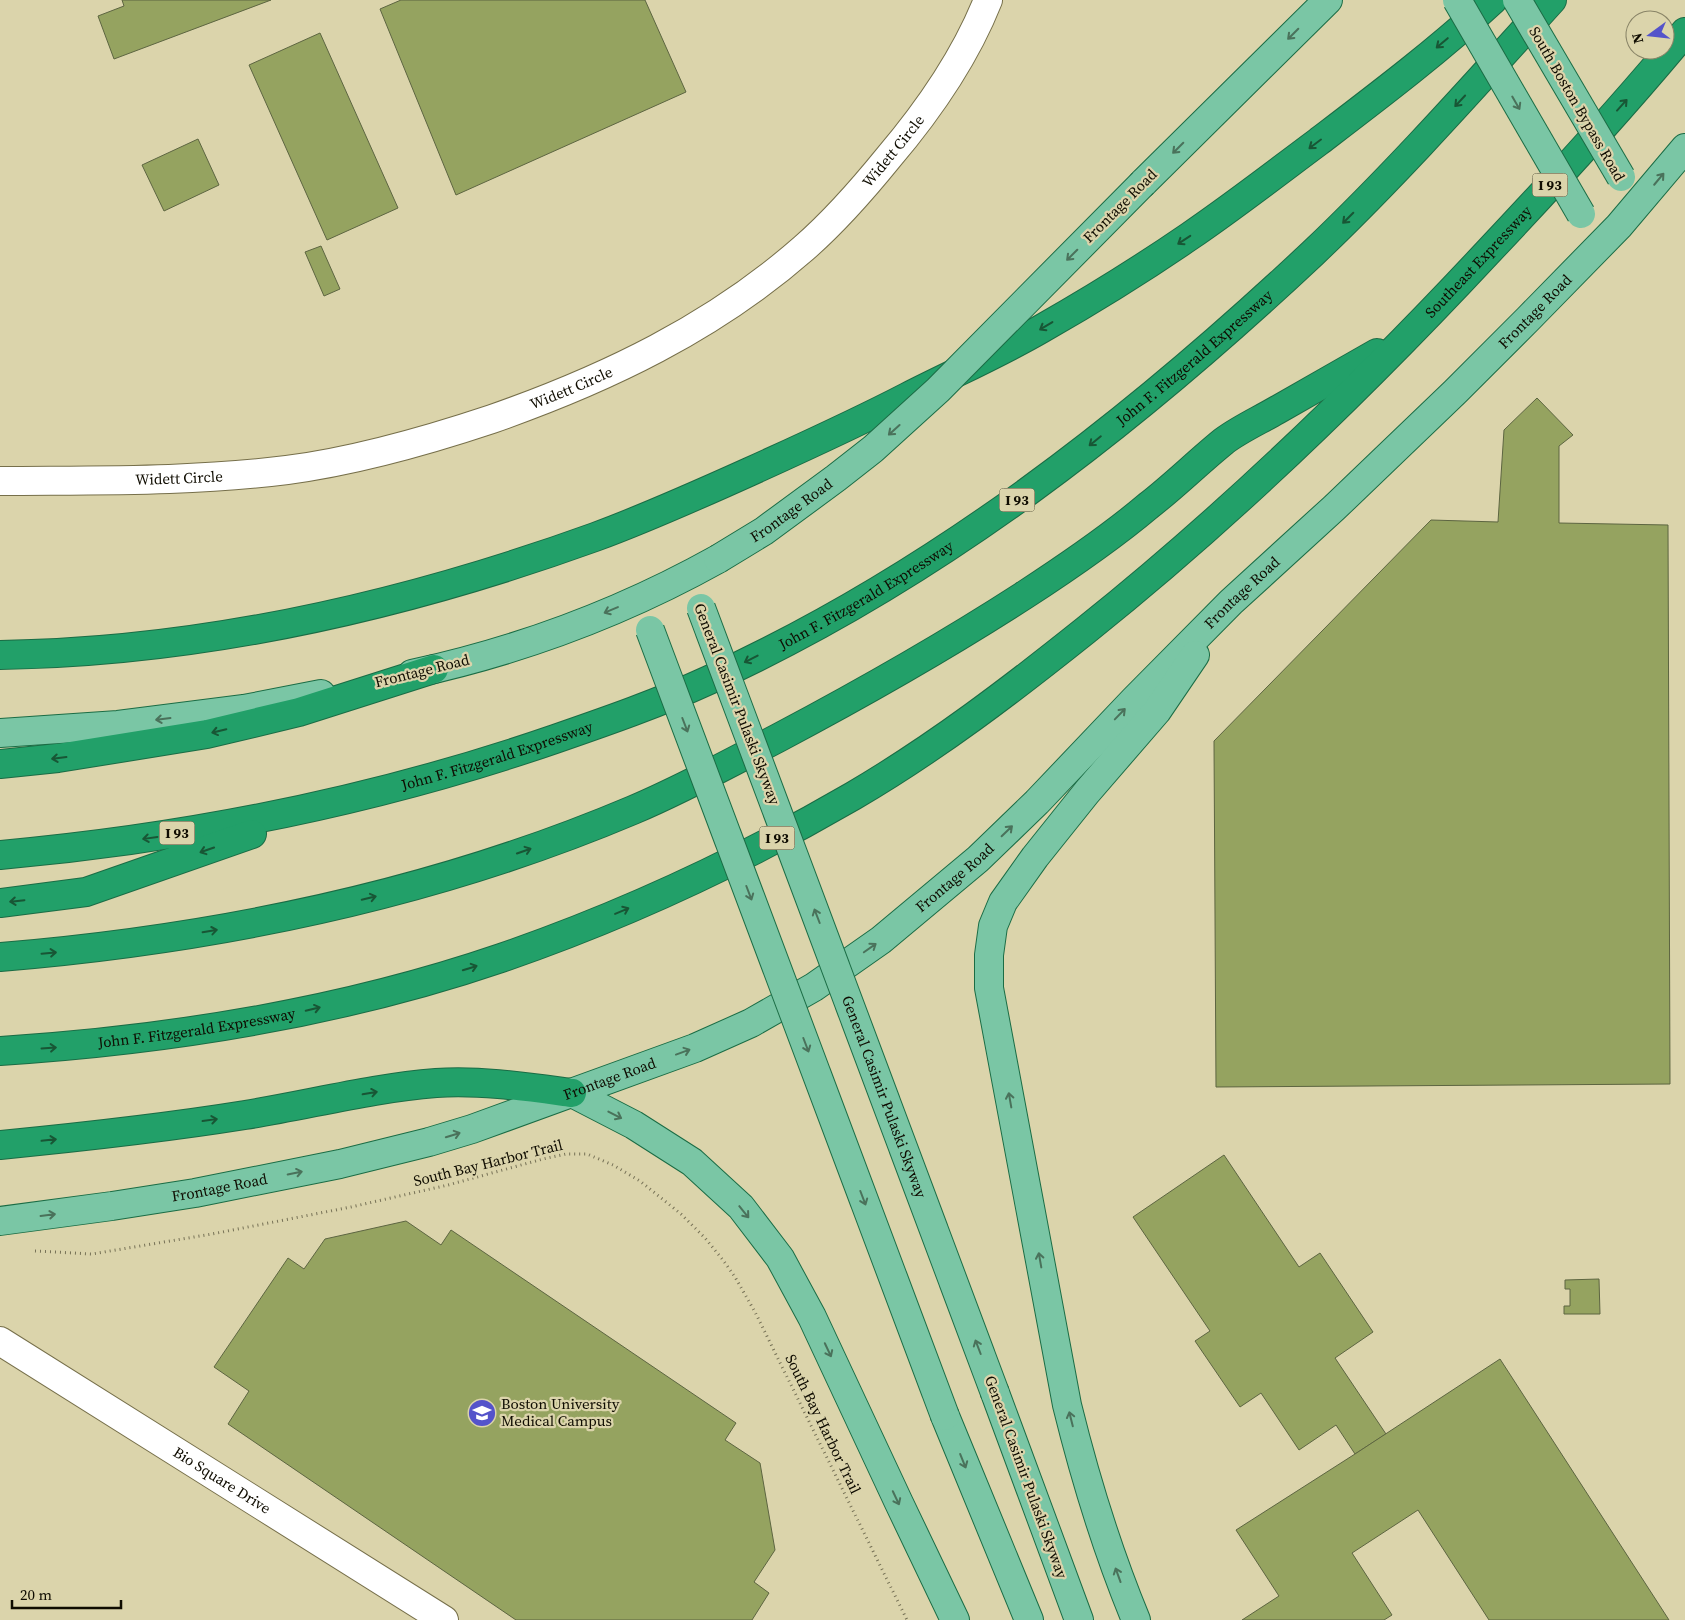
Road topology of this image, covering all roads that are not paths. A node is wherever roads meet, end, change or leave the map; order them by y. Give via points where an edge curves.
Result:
1 (988, 0) edge
2 (1328, 0) edge
3 (1457, 0) edge
4 (1493, 0) edge
5 (1516, 0) edge
6 (1552, 0) edge
7 (1685, 32) edge
8 (1685, 148) edge
9 (1633, 210) junction
10 (1606, 238) junction
11 (1410, 334) junction
12 (0, 481) edge
13 (684, 578) junction
14 (641, 597) junction
15 (1231, 602) junction
16 (0, 655) edge
17 (434, 669) junction
18 (0, 733) edge
19 (0, 764) edge
20 (352, 799) junction
21 (0, 855) edge
22 (0, 903) edge
23 (0, 957) edge
24 (0, 1051) edge
25 (572, 1093) junction
26 (0, 1144) edge
27 (0, 1221) edge
28 (0, 1341) edge
29 (444, 1620) edge
30 (955, 1620) edge
31 (1029, 1620) edge
32 (1079, 1620) edge
33 (1136, 1620) edge

1 - 12 street, Widett Circle via 966,47 923,116 835,218 798,253 736,302 623,367 574,389 476,424 375,453 289,470 196,478
2 -> 13 main road, Frontage Road, bridge via 938,390 879,443 764,531
3 -> 10 main road, bridge via 1581,214 1596,232
4 -> 16 highway via 1421,61 1280,170 1190,237 1126,278 1038,331 851,426 688,500 599,536 499,570 343,612 149,645
5 - 9 main road, South Boston Bypass Road, bridge via 1621,177
6 -> 20 highway, John F. Fitzgerald Expressway / I 93 via 1364,202 1268,294 1167,383 1072,459 956,541 844,610 702,683 540,745
11 -> 7 highway, Southeast Expressway / I 93 via 1543,193
9 -> 8 main road, Frontage Road
9 - 10 main road, Frontage Road
10 - 15 main road, Frontage Road via 1455,392
23 -> 11 highway via 172,937 358,901 507,857 592,827 677,790 817,718 962,634 1083,556 1147,508 1227,439
24 -> 11 highway, John F. Fitzgerald Expressway / I 93 via 181,1033 256,1021 373,995 558,938 762,846 911,759 1067,645 1220,516
13 - 14 main road, Frontage Road
32 -> 13 main road, General Casimir Pulaski Skyway, bridge via 701,608
14 -> 17 main road, Frontage Road via 557,632
14 -> 31 main road, bridge via 650,630 945,1416
25 -> 15 main road, Frontage Road via 695,1048 751,1023 814,987 881,940 978,859
33 -> 15 main road via 1107,1544 1067,1404 989,988 989,955 993,926 1003,902 1035,857 1157,711
17 -> 18 main road, Frontage Road via 244,709 118,725
17 -> 19 highway via 299,712 207,734
20 -> 21 highway, John F. Fitzgerald Expressway / I 93 via 158,837
20 -> 22 highway via 86,892
26 -> 25 highway via 179,1125 436,1083 482,1083
27 -> 25 main road, Frontage Road via 195,1193 340,1164 472,1129
25 -> 30 main road via 634,1125 692,1162 741,1207 780,1258 812,1317
28 - 29 street, Bio Square Drive

